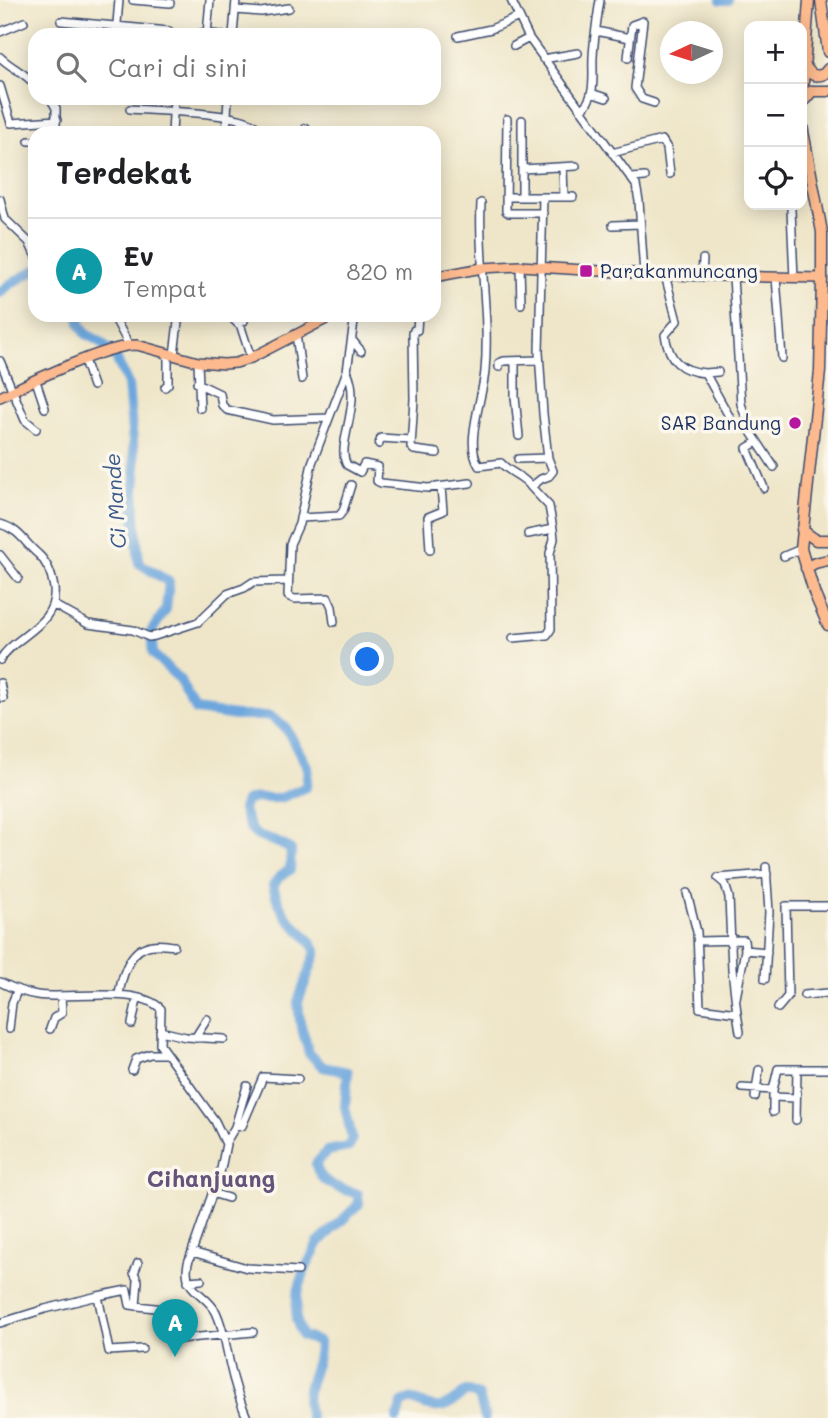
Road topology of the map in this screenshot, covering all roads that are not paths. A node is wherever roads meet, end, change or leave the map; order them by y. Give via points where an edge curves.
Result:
1 (119, 0) edge
2 (133, 0) edge
3 (210, 0) edge
4 (236, 0) edge
5 (511, 0) edge
6 (600, 0) edge
7 (809, 0) edge
8 (821, 0) edge
9 (170, 3) dead end
10 (289, 8) dead end
11 (236, 10) junction
12 (519, 17) junction
13 (61, 21) dead end
14 (24, 22) dead end
15 (117, 26) junction
16 (138, 28) edge
17 (205, 28) edge
18 (234, 28) edge
19 (596, 31) junction
20 (0, 32) edge
21 (807, 32) edge
22 (458, 36) dead end
23 (529, 38) junction
24 (630, 38) junction
25 (514, 46) dead end
26 (828, 52) edge
27 (578, 53) dead end
28 (543, 58) junction
29 (628, 58) dead end
30 (0, 59) edge
31 (807, 68) edge
32 (828, 69) edge
33 (28, 76) edge
34 (0, 86) edge
35 (828, 91) edge
36 (591, 93) junction
37 (807, 97) edge
38 (606, 98) dead end
39 (654, 103) dead end
40 (55, 105) edge
41 (174, 105) edge
42 (228, 105) edge
43 (130, 109) dead end
44 (580, 110) junction
45 (173, 112) junction
46 (227, 117) junction
47 (507, 119) dead end
48 (57, 120) junction
49 (522, 120) dead end
50 (254, 125) dead end
51 (57, 126) edge
52 (172, 126) edge
53 (226, 126) edge
54 (806, 147) edge
55 (612, 153) junction
56 (576, 166) dead end
57 (563, 167) junction
58 (522, 169) junction
59 (670, 174) dead end
60 (645, 177) dead end
61 (632, 178) junction
62 (506, 197) junction
63 (522, 197) junction
64 (543, 197) junction
65 (564, 197) junction
66 (573, 197) dead end
67 (0, 199) edge
68 (481, 203) dead end
69 (791, 210) dead end
70 (543, 213) junction
71 (640, 224) junction
72 (613, 225) dead end
73 (28, 239) edge
74 (703, 258) dead end
75 (520, 266) junction
76 (539, 267) junction
77 (482, 268) junction
78 (644, 274) junction
79 (665, 275) junction
80 (441, 276) edge
81 (702, 276) junction
82 (733, 276) junction
83 (776, 277) junction
84 (794, 278) junction
85 (822, 278) junction
86 (520, 304) dead end
87 (117, 322) edge
88 (239, 322) edge
89 (313, 322) edge
90 (354, 322) edge
91 (418, 322) edge
92 (178, 323) dead end
93 (296, 334) junction
94 (352, 340) junction
95 (129, 345) junction
96 (361, 351) dead end
97 (171, 354) junction
98 (251, 358) junction
99 (782, 358) dead end
100 (0, 360) edge
101 (84, 360) junction
102 (539, 360) junction
103 (515, 361) junction
104 (198, 362) junction
105 (499, 367) dead end
106 (347, 371) junction
107 (718, 372) dead end
108 (705, 373) junction
109 (302, 379) dead end
110 (36, 381) junction
111 (197, 383) junction
112 (93, 386) dead end
113 (164, 387) dead end
114 (13, 391) junction
115 (0, 397) edge
116 (46, 408) dead end
117 (200, 408) dead end
118 (329, 418) junction
119 (734, 425) dead end
120 (36, 429) dead end
121 (519, 436) dead end
122 (411, 439) junction
123 (757, 442) junction
124 (379, 444) dead end
125 (437, 453) dead end
126 (518, 458) dead end
127 (548, 458) junction
128 (774, 467) dead end
129 (470, 483) dead end
130 (351, 485) dead end
131 (441, 487) junction
132 (531, 487) junction
133 (764, 488) dead end
134 (300, 518) junction
135 (0, 524) edge
136 (553, 529) junction
137 (802, 530) junction
138 (528, 534) dead end
139 (828, 540) edge
140 (801, 549) junction
141 (430, 550) dead end
142 (0, 555) edge
143 (784, 556) dead end
144 (56, 560) dead end
145 (828, 560) edge
146 (46, 563) junction
147 (806, 568) junction
148 (18, 578) dead end
149 (287, 581) junction
150 (54, 604) junction
151 (334, 622) dead end
152 (828, 625) edge
153 (513, 638) dead end
154 (0, 660) edge
155 (0, 677) edge
156 (0, 683) edge
157 (3, 698) dead end
158 (687, 893) dead end
159 (828, 906) edge
160 (731, 940) junction
161 (698, 941) junction
162 (174, 946) dead end
163 (744, 950) junction
164 (767, 952) junction
165 (765, 979) dead end
166 (0, 982) edge
167 (17, 991) junction
168 (828, 993) edge
169 (119, 995) junction
170 (804, 995) dead end
171 (61, 996) junction
172 (137, 999) junction
173 (735, 1002) junction
174 (778, 1008) dead end
175 (737, 1013) junction
176 (207, 1019) dead end
177 (132, 1024) dead end
178 (9, 1029) dead end
179 (50, 1029) dead end
180 (160, 1031) junction
181 (740, 1032) dead end
182 (195, 1038) junction
183 (224, 1039) dead end
184 (166, 1054) junction
185 (797, 1069) junction
186 (828, 1069) edge
187 (132, 1070) dead end
188 (759, 1070) dead end
189 (298, 1079) dead end
190 (247, 1086) dead end
191 (742, 1088) dead end
192 (756, 1093) junction
193 (773, 1093) junction
194 (796, 1098) junction
195 (773, 1112) dead end
196 (796, 1120) dead end
197 (235, 1127) junction
198 (226, 1142) junction
199 (212, 1193) junction
200 (228, 1198) dead end
201 (192, 1252) junction
202 (138, 1263) dead end
203 (298, 1271) dead end
204 (201, 1280) dead end
205 (188, 1281) junction
206 (98, 1296) junction
207 (136, 1306) junction
208 (172, 1310) dead end
209 (0, 1323) edge
210 (253, 1332) dead end
211 (225, 1336) junction
212 (178, 1339) dead end
213 (142, 1349) dead end
214 (247, 1418) edge

1 - 15 street
2 - 9 street
3 - 17 street
4 - 11 street
5 - 12 street
6 - 19 street
7 - 21 highway
8 - 26 highway
10 - 11 street
11 - 18 street
12 - 22 street
12 - 23 street
13 - 15 street
14 - 20 street
15 - 16 street
19 - 24 street
19 - 36 street
23 - 25 street
23 - 28 street
24 - 29 street
24 - 39 street via 633,23 643,21 636,91
27 - 28 street
28 - 44 street
30 - 33 street
31 - 32 highway via 816,76
34 - 48 street via 11,123
35 - 37 highway via 812,91
36 - 38 street
36 - 44 street
40 - 48 street
41 - 45 street
42 - 46 street
43 - 45 street
44 - 55 street
45 - 46 street
45 - 52 street
46 - 50 street
46 - 53 street
47 - 62 street
48 - 51 street
49 - 58 street
54 - 85 highway via 822,232
55 - 59 street via 662,140
55 - 61 street
56 - 57 street
57 - 58 street
57 - 65 street
58 - 63 street
60 - 61 street
61 - 71 street via 638,191
62 - 63 street
62 - 70 street via 507,212
63 - 64 street
64 - 65 street
64 - 70 street
65 - 66 street
67 - 73 street via 5,219
68 - 77 street
69 - 84 street
70 - 76 street
71 - 72 street
71 - 78 street
74 - 81 street
75 - 76 main road
75 - 77 main road
75 - 86 street
76 - 78 main road
76 - 102 street
77 - 80 main road
77 - 132 street via 487,319 485,371 473,455 479,466 500,463
78 - 79 main road
79 - 81 main road
79 - 108 street via 677,316 665,335 671,356 687,370
81 - 82 main road
82 - 83 main road
82 - 123 street via 741,404
83 - 84 main road
83 - 99 street
84 - 85 main road
85 - 137 highway via 816,419
87 - 95 street
88 - 98 street
89 - 93 main road
90 - 94 street
91 - 122 street via 413,333
92 - 97 street
93 - 98 main road
93 - 109 street
94 - 96 street
94 - 106 street
95 - 97 main road
95 - 101 main road
97 - 104 main road
97 - 113 street
98 - 104 main road via 224,365
100 - 114 street
101 - 110 main road
101 - 112 street
102 - 103 street
102 - 127 street
103 - 105 street via 501,362
103 - 121 street
104 - 111 street
106 - 118 street
106 - 131 street via 352,391 342,449 346,466 359,472 364,464 378,467 379,483
107 - 108 street
108 - 119 street
110 - 114 main road
110 - 116 street
111 - 117 street
111 - 118 street via 217,392 227,410 273,420
114 - 115 main road
114 - 120 street via 25,420
118 - 134 street via 312,463
122 - 124 street via 382,438
122 - 125 street via 414,450
123 - 128 street
123 - 133 street via 747,448
126 - 127 street
127 - 132 street via 552,474
129 - 131 street
130 - 134 street via 339,516
131 - 141 street via 443,511 428,517
132 - 136 street via 549,506
134 - 149 street via 290,544
135 - 146 street via 17,531
136 - 138 street
136 - 153 street via 550,633
137 - 139 highway via 816,540
137 - 140 highway
140 - 143 street
140 - 147 highway
142 - 148 street
144 - 146 street
145 - 147 highway
146 - 150 street
147 - 152 highway
149 - 150 street via 253,582 227,594 198,621 152,636 88,624
149 - 151 street via 289,599 328,598
150 - 154 street
155 - 156 street
156 - 157 street
158 - 161 street
159 - 174 street via 786,906 788,996
160 - 161 street
160 - 163 street via 744,940
160 - 164 street via 728,892 718,878 766,870
160 - 173 street
161 - 175 street via 700,1008
162 - 169 street via 140,950 124,972
163 - 164 street
163 - 173 street
164 - 165 street
166 - 167 street
167 - 171 street
167 - 178 street
168 - 170 street
169 - 171 street
169 - 172 street
171 - 179 street via 62,1013
172 - 177 street
172 - 180 street via 160,1007
173 - 175 street
175 - 181 street
176 - 182 street
180 - 182 street
180 - 184 street via 160,1045
182 - 183 street
184 - 187 street via 136,1059
184 - 198 street
185 - 186 street
185 - 193 street via 778,1069
185 - 194 street
188 - 192 street
189 - 197 street via 263,1077 242,1126
190 - 197 street
191 - 192 street
192 - 193 street
193 - 194 street
193 - 195 street
194 - 196 street
197 - 198 street
198 - 199 street
199 - 200 street
199 - 201 street
201 - 203 street via 247,1268
201 - 205 street
202 - 207 street via 134,1273 138,1281
204 - 205 street
205 - 211 street via 215,1311
206 - 207 street via 127,1290 129,1304
206 - 209 street
206 - 213 street via 109,1351
207 - 208 street
210 - 211 street
211 - 212 street
211 - 214 street

